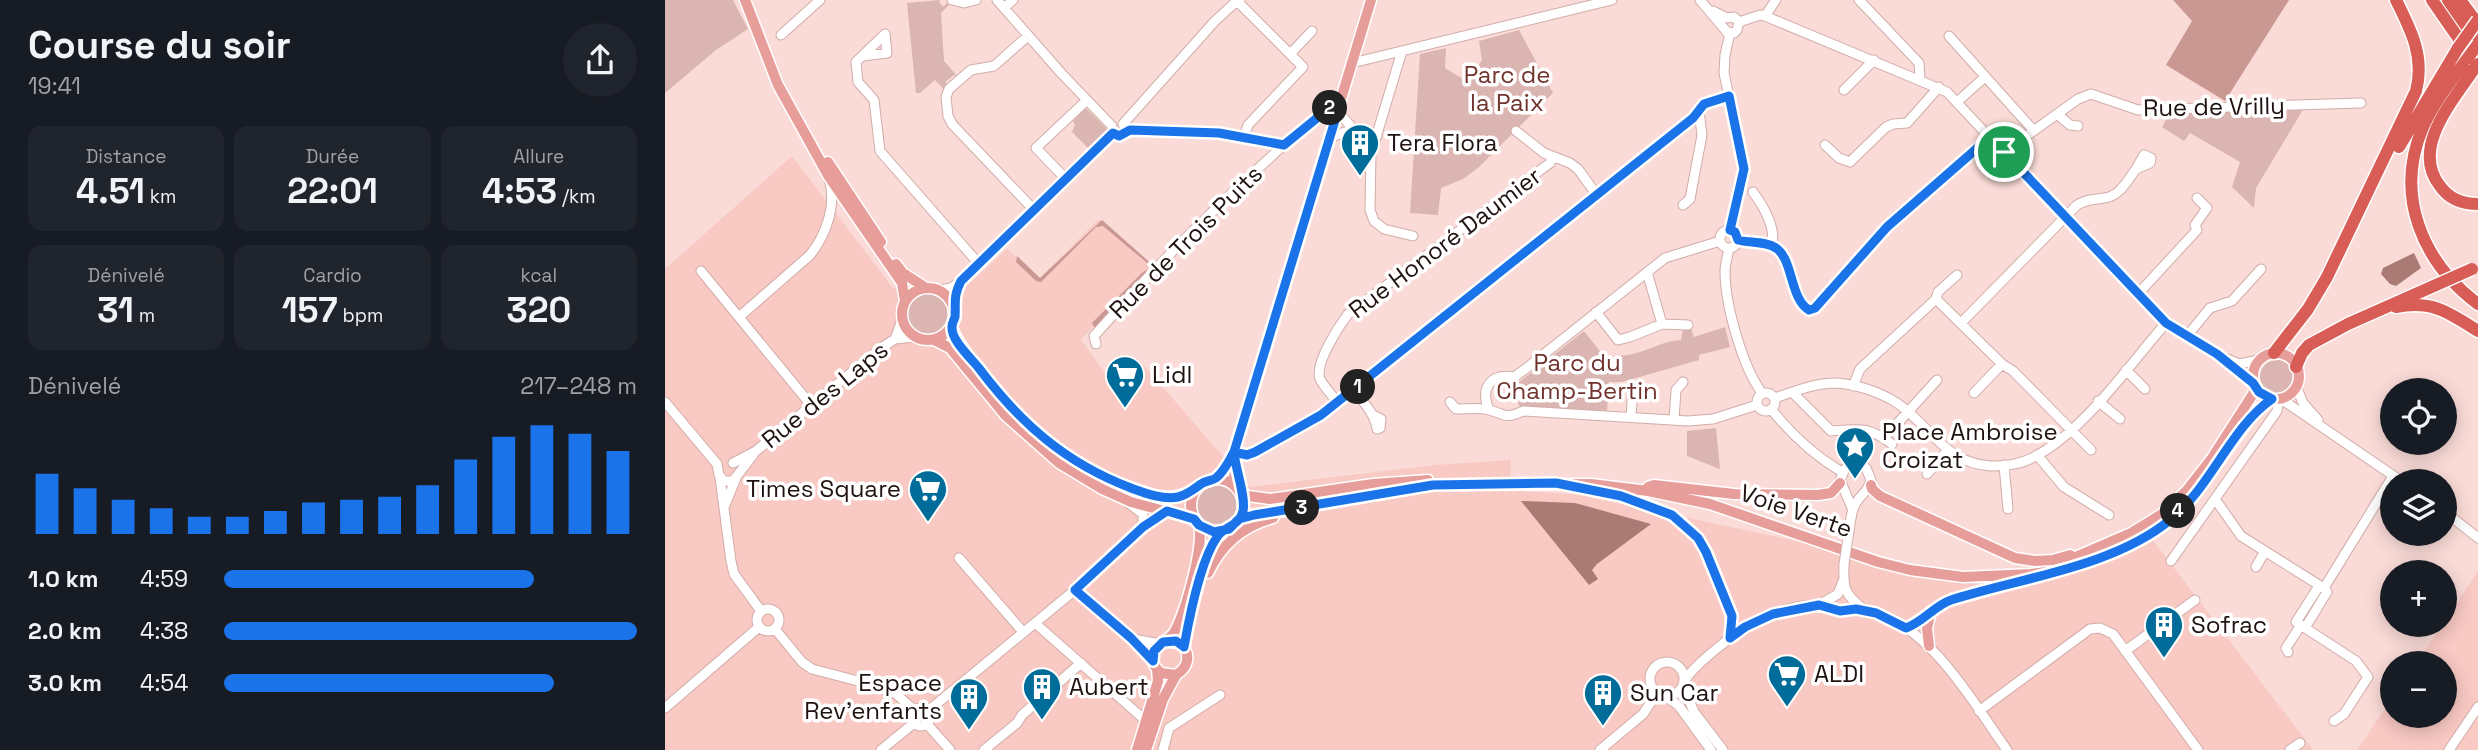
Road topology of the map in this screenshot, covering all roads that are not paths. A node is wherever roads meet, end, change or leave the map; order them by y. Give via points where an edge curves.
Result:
1 (745, 0) edge
2 (752, 0) edge
3 (820, 0) edge
4 (953, 0) edge
5 (976, 0) edge
6 (997, 0) edge
7 (1013, 0) edge
8 (1239, 0) edge
9 (1371, 0) edge
10 (1612, 0) edge
11 (1700, 0) edge
12 (1776, 0) edge
13 (1859, 0) edge
14 (2396, 0) edge
15 (2432, 0) edge
16 (2448, 0) edge
17 (2460, 0) edge
18 (1004, 8) junction
19 (1765, 16) junction
20 (1739, 22) junction
21 (2478, 22) edge
22 (1726, 26) junction
23 (1312, 31) dead end
24 (2478, 33) edge
25 (781, 34) dead end
26 (1028, 36) junction
27 (1949, 36) dead end
28 (2478, 43) edge
29 (1402, 51) junction
30 (1290, 54) junction
31 (863, 56) dead end
32 (1874, 60) junction
33 (2470, 60) edge
34 (1352, 63) junction
35 (1986, 77) junction
36 (1920, 79) junction
37 (1943, 89) junction
38 (1844, 90) dead end
39 (1729, 96) junction
40 (1087, 100) junction
41 (1957, 102) junction
42 (2361, 103) dead end
43 (1339, 107) junction
44 (1699, 111) junction
45 (2057, 114) junction
46 (2078, 126) dead end
47 (1124, 127) junction
48 (1353, 129) junction
49 (1112, 130) junction
50 (1516, 131) dead end
51 (2034, 131) junction
52 (1377, 136) junction
53 (1244, 137) junction
54 (1990, 137) junction
55 (1329, 138) junction
56 (1284, 145) junction
57 (1825, 145) dead end
58 (2004, 152) junction
59 (1552, 157) junction
60 (2136, 169) dead end
61 (829, 177) junction
62 (1066, 179) junction
63 (1753, 192) dead end
64 (1596, 194) junction
65 (2197, 198) dead end
66 (2478, 204) edge
67 (1683, 205) dead end
68 (1034, 210) junction
69 (2064, 217) junction
70 (1730, 230) junction
71 (1413, 236) dead end
72 (1738, 240) junction
73 (1720, 241) junction
74 (2345, 242) junction
75 (1772, 245) junction
76 (1728, 248) junction
77 (979, 264) junction
78 (2475, 267) edge
79 (2261, 269) dead end
80 (701, 271) dead end
81 (1647, 272) junction
82 (1957, 275) dead end
83 (961, 281) junction
84 (926, 288) junction
85 (940, 290) junction
86 (2137, 295) junction
87 (1935, 299) junction
88 (905, 301) junction
89 (953, 304) junction
90 (2478, 304) edge
91 (1596, 312) junction
92 (2375, 312) junction
93 (739, 317) junction
94 (902, 320) junction
95 (1961, 323) junction
96 (2166, 323) junction
97 (1662, 324) junction
98 (1688, 325) dead end
99 (952, 327) junction
100 (2478, 331) edge
101 (2187, 336) junction
102 (914, 337) junction
103 (895, 338) junction
104 (934, 340) junction
105 (1095, 344) dead end
106 (2217, 354) junction
107 (2274, 354) junction
108 (2259, 360) junction
109 (2002, 364) junction
110 (2296, 367) junction
111 (2126, 370) junction
112 (1937, 380) dead end
113 (1683, 382) dead end
114 (2254, 384) junction
115 (1633, 386) dead end
116 (1853, 386) junction
117 (2297, 386) junction
118 (2145, 389) dead end
119 (1354, 390) junction
120 (1792, 392) junction
121 (1762, 393) junction
122 (1974, 393) dead end
123 (1775, 398) junction
124 (2277, 399) junction
125 (2098, 401) junction
126 (665, 402) edge
127 (1337, 402) junction
128 (1450, 402) dead end
129 (811, 404) junction
130 (1757, 405) junction
131 (1772, 409) junction
132 (1489, 410) junction
133 (1908, 412) junction
134 (1373, 415) dead end
135 (1631, 417) junction
136 (2120, 419) dead end
137 (1674, 420) junction
138 (2072, 430) junction
139 (2334, 435) junction
140 (1884, 438) junction
141 (1892, 444) dead end
142 (2091, 450) dead end
143 (756, 451) junction
144 (1947, 451) junction
145 (2037, 455) junction
146 (1235, 458) junction
147 (2004, 465) junction
148 (724, 468) junction
149 (2384, 469) edge
150 (1927, 474) dead end
151 (737, 476) junction
152 (1841, 478) junction
153 (1215, 479) junction
154 (1556, 483) junction
155 (1871, 485) junction
156 (1647, 487) junction
157 (1102, 489) junction
158 (1196, 489) junction
159 (1238, 491) junction
160 (1847, 493) junction
161 (1860, 495) junction
162 (2215, 499) junction
163 (2380, 502) edge
164 (725, 505) junction
165 (1852, 508) junction
166 (2008, 509) dead end
167 (1167, 511) junction
168 (1278, 512) junction
169 (2109, 515) dead end
170 (1239, 519) junction
171 (2457, 521) edge
172 (1196, 522) junction
173 (1143, 527) junction
174 (1222, 531) junction
175 (2478, 538) edge
176 (2265, 551) junction
177 (2080, 554) junction
178 (959, 558) dead end
179 (2171, 561) dead end
180 (2256, 567) dead end
181 (2054, 571) junction
182 (1199, 583) junction
183 (2321, 587) junction
184 (1075, 590) junction
185 (1843, 599) junction
186 (2195, 600) dead end
187 (1819, 605) junction
188 (761, 611) junction
189 (1931, 611) junction
190 (1035, 623) junction
191 (2303, 626) junction
192 (759, 627) junction
193 (1906, 628) junction
194 (775, 629) junction
195 (1024, 632) junction
196 (1131, 638) junction
197 (1730, 638) junction
198 (1163, 642) junction
199 (1929, 646) junction
200 (1184, 647) junction
201 (2125, 651) junction
202 (2288, 652) dead end
203 (1080, 663) junction
204 (1155, 665) junction
205 (1679, 667) junction
206 (1695, 667) junction
207 (1176, 675) junction
208 (1684, 683) junction
209 (1662, 694) junction
210 (1220, 695) dead end
211 (2478, 706) edge
212 (665, 708) edge
213 (914, 710) junction
214 (1979, 710) junction
215 (928, 711) junction
216 (1146, 721) junction
217 (2334, 721) dead end
218 (914, 723) junction
219 (927, 724) junction
220 (2300, 743) dead end
221 (2450, 749) edge
222 (881, 750) edge
223 (950, 750) edge
224 (984, 750) edge
225 (1137, 750) edge
226 (1146, 750) edge
227 (1163, 750) edge
228 (1600, 750) edge
229 (1711, 750) edge
230 (1723, 750) edge
231 (2007, 750) edge
232 (2198, 750) edge
233 (2290, 750) edge

1 - 61 main road via 778,85
2 - 84 main road via 783,81 834,173 903,273
3 - 25 street
4 - 5 street
6 - 18 street
7 - 18 street
8 - 30 street
8 - 47 street via 1215,21
9 - 34 main road
10 - 29 street
11 - 22 street
12 - 19 street
13 - 36 street via 1919,63
14 - 74 highway via 2416,42 2419,81
15 - 33 highway
16 - 28 highway
17 - 21 highway
18 - 26 street
19 - 20 street
19 - 32 street
20 - 22 street via 1734,18
20 - 22 street via 1737,30
21 - 33 highway, bridge
22 - 39 street via 1724,73
23 - 30 street
24 - 33 highway
26 - 40 street
26 - 68 street via 994,66 971,69 946,97 952,124
27 - 35 street
28 - 33 highway, bridge
29 - 34 street
29 - 52 street
30 - 53 street via 1303,67 1248,125
31 - 77 street via 856,62 858,82 874,100 880,150
32 - 36 street
32 - 38 street
33 - 66 highway via 2438,123 2431,170 2446,193
33 - 74 highway via 2421,108
33 - 90 highway via 2441,95 2423,127 2411,180 2425,243 2447,276
34 - 43 main road
35 - 41 street
35 - 51 street
36 - 37 street
37 - 41 street
37 - 57 street via 1907,123 1886,127 1850,162
39 - 44 street via 1704,104
39 - 70 street via 1744,169
40 - 49 street
40 - 62 street via 1036,148
41 - 54 street
42 - 45 street, Rue de Vrilly via 2138,110 2091,94
43 - 48 street
43 - 55 main road
43 - 56 street, Rue de Trois Puits via 1328,109
44 - 64 street
44 - 67 street via 1702,135 1690,200
45 - 46 street
45 - 51 street, Rue de Vrilly
47 - 49 street via 1117,122
47 - 53 street
48 - 52 street
48 - 55 street
49 - 62 street
50 - 59 street
51 - 58 street, Rue de Vrilly
52 - 71 street via 1371,154 1370,210 1384,229
53 - 56 street
54 - 58 street
54 - 75 street via 1887,227 1815,308 1809,310 1801,302 1780,250
55 - 146 main road
56 - 105 street, Rue de Trois Puits via 1122,304 1094,336
58 - 69 street
59 - 64 street via 1578,169
59 - 127 street, Rue Honoré Daumier via 1550,163 1348,314 1319,371
60 - 69 street via 2113,196 2083,201
61 - 88 main road via 902,283
61 - 93 street via 832,203 818,245
62 - 68 street
63 - 75 street via 1774,235
64 - 119 street
65 - 86 street via 2207,208 2195,225 2197,230
68 - 77 street
69 - 86 street
69 - 95 street
70 - 72 street
70 - 73 street via 1722,233
72 - 75 street
72 - 76 street
73 - 76 street
73 - 81 street via 1673,255
74 - 107 highway via 2308,309
76 - 121 street via 1728,299 1746,363
77 - 83 street
78 - 92 highway, bridge
79 - 101 street via 2232,302 2210,308
80 - 93 street
81 - 91 street
81 - 97 street
82 - 87 street
83 - 85 street
83 - 89 street
84 - 85 main road
84 - 88 main road
85 - 89 main road
86 - 96 street
87 - 95 street
87 - 116 street via 1860,369
88 - 94 main road
89 - 99 main road
91 - 97 street via 1618,340
91 - 132 street via 1514,377 1493,379 1485,400
92 - 100 highway via 2428,305
92 - 110 highway via 2309,345
93 - 129 street
94 - 102 main road
94 - 103 street, Rue des Laps
95 - 109 street
96 - 101 street
96 - 111 street
97 - 98 street
99 - 104 main road
99 - 158 main road via 985,377 1041,436 1070,459 1109,480 1162,497 1176,498
101 - 106 street
102 - 103 street, Rue des Laps
102 - 104 main road
103 - 129 street, Rue des Laps
104 - 157 main road via 950,348 1032,441
106 - 108 street via 2239,364
106 - 114 street
107 - 108 main road
107 - 110 main road via 2290,358
108 - 114 main road via 2253,371
109 - 122 street
109 - 138 street
110 - 117 main road
111 - 118 street
111 - 125 street
112 - 133 street
113 - 137 street via 1676,390
114 - 124 main road via 2265,397
114 - 177 main road, Voie Verte via 2253,394 2212,458 2162,514
115 - 135 street
116 - 120 street via 1817,385
116 - 133 street via 1880,394
117 - 124 main road
117 - 139 street via 2303,403
119 - 127 street
119 - 134 street
120 - 123 street
120 - 140 street via 1831,431 1870,430
121 - 123 street
121 - 130 street
123 - 131 street
124 - 139 street
124 - 162 street via 2277,411
124 - 181 main road, Voie Verte via 2255,412 2197,492 2170,520 2139,540
125 - 136 street
125 - 138 street
126 - 148 street
127 - 146 street via 1255,452
128 - 132 street via 1457,409
129 - 143 street, Rue des Laps
130 - 131 street via 1763,411
130 - 137 street via 1713,419
131 - 152 street
132 - 135 street via 1499,416 1523,411
133 - 140 street
133 - 144 street
135 - 137 street
138 - 142 street
138 - 145 street
139 - 149 street
140 - 141 street
143 - 148 street, Rue des Laps
143 - 151 street, Rue des Laps
144 - 147 street via 1973,465
144 - 150 street
145 - 147 street
145 - 169 street via 2064,487
146 - 153 main road
146 - 159 main road
147 - 166 street
148 - 151 street via 737,468
148 - 151 street via 728,482
148 - 164 street, Rue des Laps
151 - 164 street, Rue des Laps
152 - 155 street via 1853,464 1863,466
152 - 156 main road via 1831,493 1818,495
152 - 160 street
153 - 158 main road
153 - 159 main road
154 - 168 main road, Voie Verte via 1433,485
154 - 181 main road, Voie Verte via 1648,491 1710,504 1878,562 1934,575 2001,577
154 - 197 main road via 1652,506 1687,526 1706,552 1732,616
155 - 161 street
155 - 177 main road via 1880,496 2003,554 2035,561
156 - 159 main road, Voie Verte via 1549,477 1373,484 1270,499
156 - 177 main road, Voie Verte via 1711,501 1927,570 1959,574 2022,571
157 - 167 main road
157 - 173 street via 1135,506 1143,514
158 - 172 main road via 1190,503
159 - 170 main road via 1243,511
160 - 161 street
160 - 165 street
161 - 165 street
162 - 176 street via 2241,536
162 - 179 street
163 - 183 street
164 - 188 street, Rue des Laps via 734,574
165 - 185 street, bridge
167 - 172 main road
167 - 173 street
168 - 170 main road, Voie Verte
168 - 182 main road via 1231,540 1205,581
170 - 174 main road
171 - 175 street
172 - 174 main road via 1214,532
172 - 198 main road via 1201,543 1187,598 1175,631
173 - 184 street
174 - 182 main road via 1207,556
176 - 180 street
176 - 183 street
178 - 195 street
181 - 189 main road via 1948,601
182 - 200 main road
183 - 191 street via 2297,622
184 - 190 street
184 - 196 street
185 - 187 street
185 - 187 street via 1840,611
185 - 193 street
186 - 201 street
187 - 197 street via 1773,614
188 - 192 street
188 - 194 street via 777,613
189 - 193 main road
189 - 199 main road
190 - 195 street
190 - 203 street
191 - 202 street via 2286,648
191 - 217 street via 2356,661 2368,677 2344,714
192 - 194 street
192 - 212 street
193 - 199 street
194 - 213 street via 812,669 881,687
195 - 215 street
196 - 198 street
196 - 204 street
197 - 206 street
198 - 200 main road via 1176,641
198 - 204 main road via 1154,651
199 - 214 street
200 - 207 main road via 1187,663
201 - 214 street via 2113,634 2090,629
201 - 232 street
203 - 216 street
203 - 224 street
204 - 207 main road via 1166,675
204 - 216 main road via 1158,681
205 - 206 street
205 - 208 street
205 - 209 street via 1665,663 1655,668 1651,681
206 - 208 street
207 - 226 main road
208 - 209 street via 1675,695
208 - 230 street via 1694,712
209 - 228 street
209 - 229 street via 1679,706
210 - 227 street via 1169,728
211 - 221 street
213 - 215 street
213 - 218 street
214 - 231 street
215 - 219 street
216 - 225 main road
218 - 219 street
218 - 222 street
219 - 223 street
220 - 233 street

